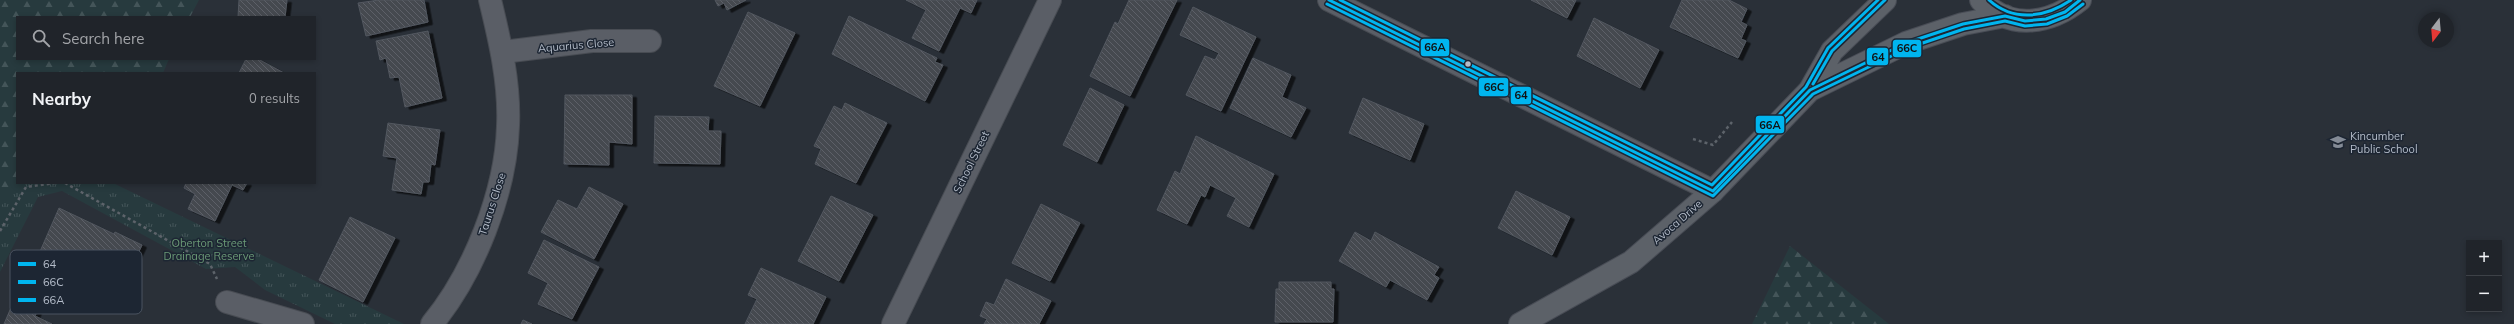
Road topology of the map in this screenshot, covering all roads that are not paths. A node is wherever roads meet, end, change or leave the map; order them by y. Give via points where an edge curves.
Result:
1 (490, 0) edge
2 (1050, 0) edge
3 (1329, 0) edge
4 (1885, 0) edge
5 (1981, 0) edge
6 (2080, 0) edge
7 (2005, 16) junction
8 (650, 41) dead end
9 (502, 52) junction
10 (1810, 90) junction
11 (1713, 191) junction
12 (227, 302) road end
13 (303, 324) edge
14 (432, 324) edge
15 (893, 324) edge
16 (1520, 324) edge

1 - 9 street, Taurus Close
2 - 15 street, School Street
3 - 11 street
4 - 10 main road, Avoca Drive via 1832,51
5 - 7 main road
6 - 7 main road via 2065,12 2046,19 2025,21
7 - 10 main road, Avoca Drive via 1963,24 1906,43
8 - 9 street, Aquarius Close via 592,42
9 - 14 street, Taurus Close via 509,125 504,173 472,259 446,307
10 - 11 main road, Avoca Drive
11 - 16 main road, Avoca Drive via 1631,262
12 - 13 street

